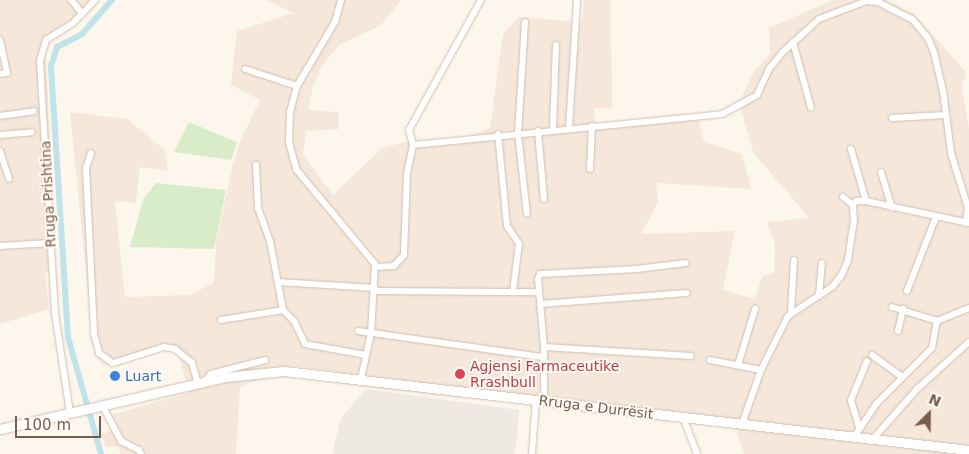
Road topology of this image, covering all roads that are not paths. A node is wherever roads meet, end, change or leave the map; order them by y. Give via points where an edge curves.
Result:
1 (71, 0) edge
2 (95, 0) edge
3 (341, 0) edge
4 (481, 0) edge
5 (577, 0) edge
6 (867, 1) edge
7 (82, 13) junction
8 (525, 22) dead end
9 (0, 40) edge
10 (793, 42) junction
11 (556, 45) dead end
12 (245, 69) dead end
13 (0, 74) edge
14 (297, 86) junction
15 (812, 108) dead end
16 (34, 111) dead end
17 (946, 115) junction
18 (0, 116) edge
19 (892, 118) dead end
20 (592, 126) junction
21 (569, 128) junction
22 (554, 129) junction
23 (538, 131) junction
24 (32, 132) dead end
25 (518, 133) junction
26 (498, 134) junction
27 (0, 135) edge
28 (413, 145) junction
29 (851, 149) dead end
30 (0, 151) edge
31 (90, 153) dead end
32 (256, 165) dead end
33 (590, 168) dead end
34 (881, 172) dead end
35 (9, 179) dead end
36 (843, 197) dead end
37 (544, 200) dead end
38 (866, 201) junction
39 (853, 205) junction
40 (892, 207) junction
41 (527, 214) dead end
42 (936, 217) junction
43 (967, 223) edge
44 (50, 243) junction
45 (0, 246) edge
46 (794, 260) dead end
47 (686, 263) dead end
48 (822, 263) dead end
49 (375, 267) junction
50 (278, 282) junction
51 (375, 290) junction
52 (513, 291) junction
53 (907, 291) dead end
54 (538, 292) junction
55 (687, 293) dead end
56 (819, 296) junction
57 (540, 304) junction
58 (892, 307) dead end
59 (969, 308) edge
60 (755, 309) dead end
61 (283, 310) junction
62 (903, 310) junction
63 (791, 311) junction
64 (221, 320) dead end
65 (937, 321) junction
66 (358, 331) dead end
67 (898, 331) dead end
68 (371, 333) junction
69 (969, 342) edge
70 (544, 347) junction
71 (366, 355) junction
72 (872, 355) dead end
73 (690, 356) dead end
74 (544, 357) junction
75 (265, 360) dead end
76 (710, 360) dead end
77 (866, 361) dead end
78 (738, 365) junction
79 (761, 370) junction
80 (902, 378) junction
81 (361, 380) junction
82 (201, 383) junction
83 (540, 401) junction
84 (101, 405) junction
85 (73, 412) junction
86 (683, 417) junction
87 (742, 424) junction
88 (860, 427) junction
89 (0, 429) edge
90 (854, 437) junction
91 (873, 439) junction
92 (969, 450) edge
93 (141, 454) edge
94 (532, 454) edge
95 (697, 454) edge

1 - 7 street
2 - 7 street, Rruga Prishtina
3 - 14 street via 336,22
4 - 28 street via 427,103 412,123 408,134
5 - 21 street
6 - 10 street via 819,19
6 - 17 street via 888,5 904,14 928,38 937,63
7 - 44 street, Rruga Prishtina via 72,24 46,40 41,52
8 - 25 street
9 - 13 street via 8,73
10 - 15 street
10 - 20 street via 769,69 757,96 722,114
11 - 22 street
12 - 14 street
14 - 49 street via 290,118 292,161 365,249
16 - 18 street
17 - 19 street
17 - 43 street via 950,153 968,208
20 - 21 street
20 - 33 street
21 - 22 street
22 - 23 street
23 - 25 street
23 - 37 street
24 - 27 street
25 - 26 street
25 - 41 street
26 - 28 street
26 - 52 street via 507,226 519,244
28 - 49 street via 407,173 404,255 394,266
29 - 38 street
30 - 35 street
31 - 82 street via 86,168 94,333 100,353 114,363 164,347 175,349 192,363
32 - 50 street via 258,208 270,241
34 - 40 street
36 - 39 street
38 - 39 street via 856,201
38 - 40 street
39 - 56 street via 854,220 845,268 832,287
40 - 42 street
42 - 43 street
42 - 53 street
44 - 45 street
44 - 85 street, Rruga Prishtina via 55,314
46 - 63 street
47 - 54 street via 630,270 542,272 538,279
48 - 56 street
49 - 51 street
50 - 51 street
50 - 61 street
51 - 52 street
51 - 68 street
52 - 54 street
54 - 57 street
55 - 57 street
56 - 63 street
57 - 70 street
58 - 62 street
59 - 65 street
60 - 78 street
61 - 64 street
61 - 71 street via 294,321 305,344
62 - 65 street
62 - 67 street
63 - 79 street
65 - 80 street via 932,348
66 - 68 street
68 - 71 street
68 - 74 street
69 - 91 street via 917,388
70 - 73 street
70 - 74 street
71 - 81 street
72 - 80 street
74 - 83 street
75 - 82 street via 211,374
76 - 78 street
77 - 88 street via 851,400
78 - 79 street
79 - 87 street
80 - 88 street
81 - 82 main road, Rruga e Durrësit via 268,371
81 - 83 main road, Rruga e Durrësit
82 - 84 main road, Rruga e Durrësit
83 - 86 main road, Rruga e Durrësit
83 - 94 street
84 - 85 main road, Rruga e Durrësit
84 - 93 street via 121,441
85 - 89 main road, Rruga e Durrësit
86 - 87 main road, Rruga e Durrësit
86 - 95 street
87 - 90 main road, Rruga e Durrësit
88 - 90 street
90 - 91 main road, Rruga e Durrësit
91 - 92 main road, Rruga e Durrësit

